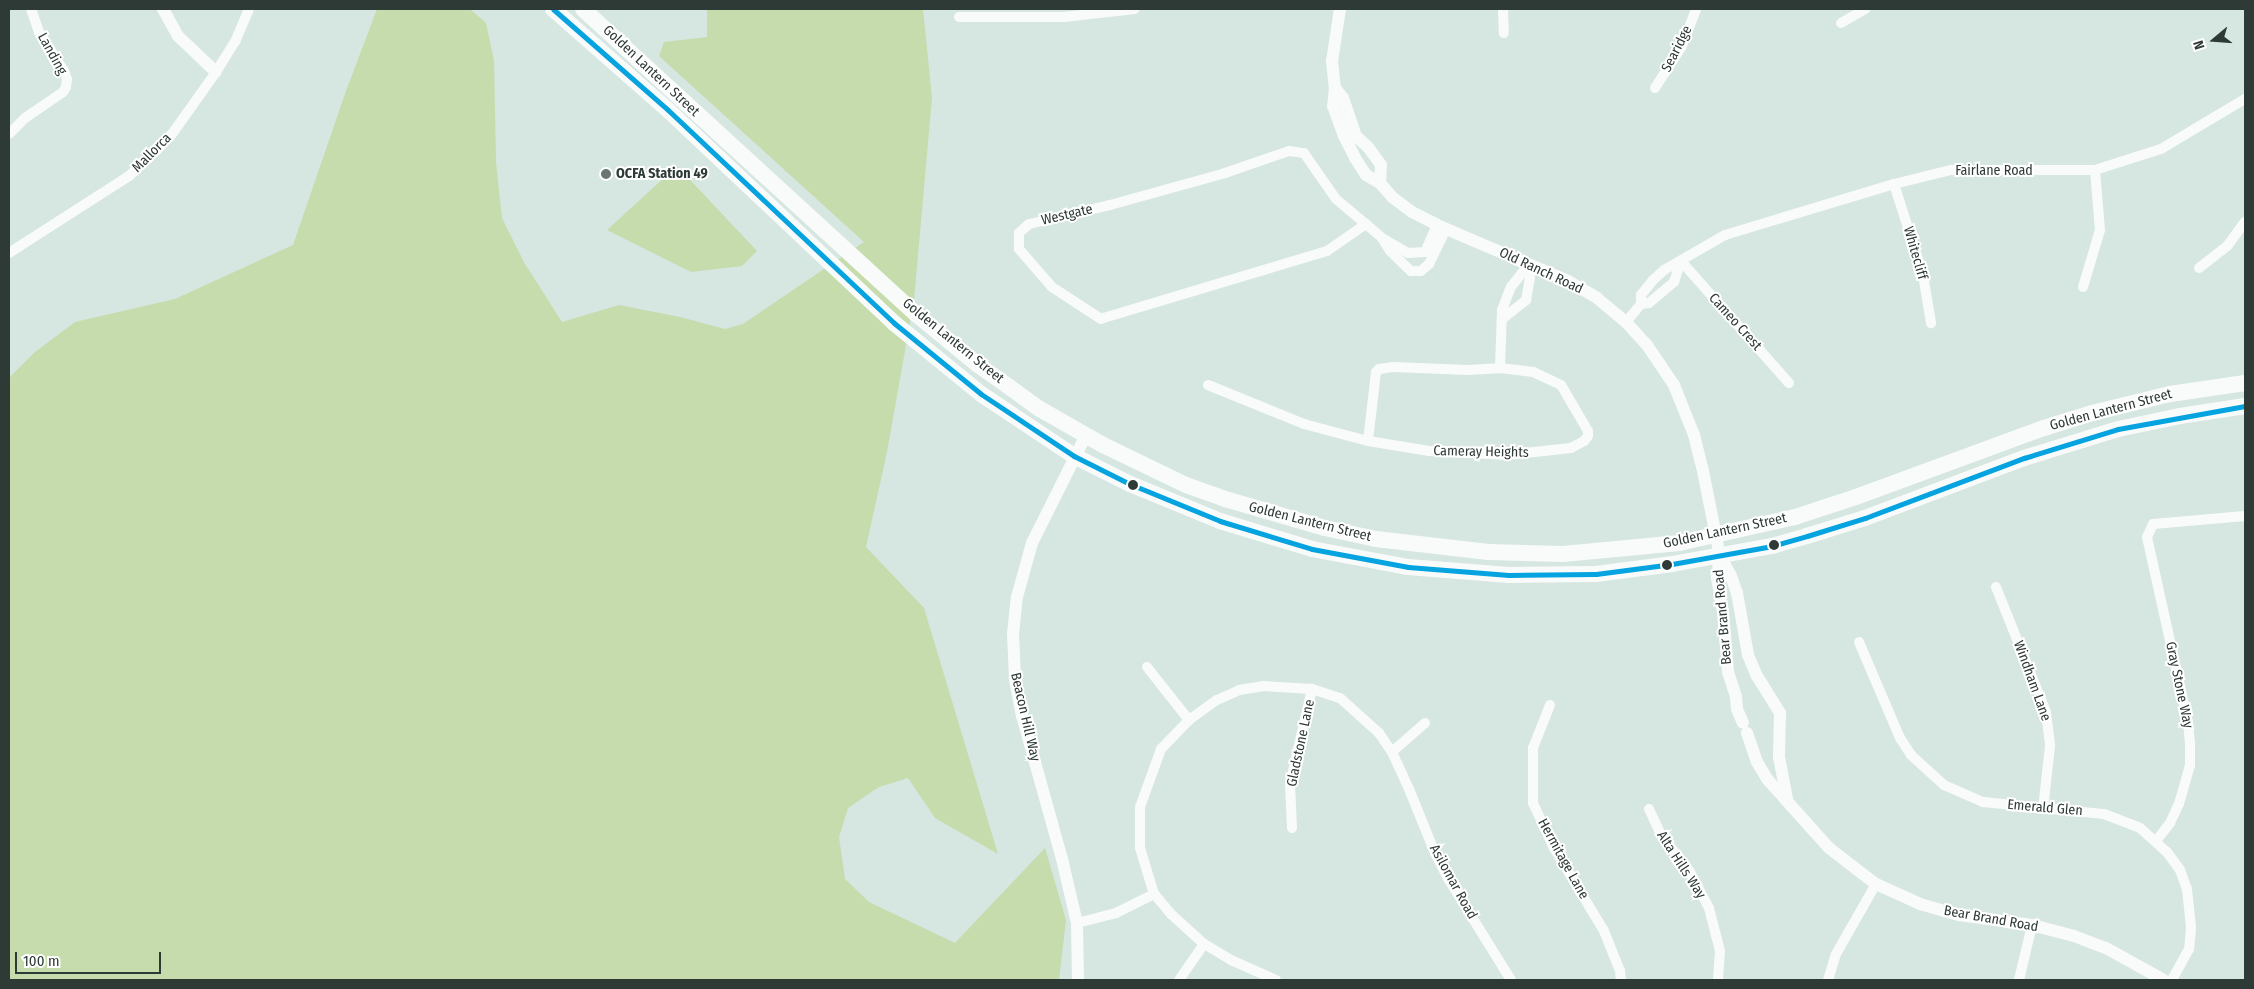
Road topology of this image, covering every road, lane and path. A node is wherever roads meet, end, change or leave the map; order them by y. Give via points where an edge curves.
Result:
1 (31, 9) edge
2 (163, 9) edge
3 (249, 9) edge
4 (553, 9) edge
5 (583, 9) edge
6 (1135, 9) edge
7 (1340, 9) edge
8 (1503, 9) edge
9 (1696, 9) edge
10 (1865, 9) edge
11 (959, 17) dead end
12 (1841, 23) dead end
13 (1504, 33) dead end
14 (216, 72) junction
15 (1335, 88) junction
16 (1656, 88) dead end
17 (2245, 99) edge
18 (9, 134) edge
19 (2095, 170) junction
20 (1380, 183) junction
21 (1894, 184) junction
22 (2245, 222) edge
23 (1366, 224) junction
24 (1442, 227) junction
25 (1382, 238) junction
26 (9, 253) edge
27 (1682, 261) junction
28 (1532, 266) junction
29 (2199, 268) dead end
30 (2083, 287) dead end
31 (1505, 301) junction
32 (1641, 304) junction
33 (1519, 307) junction
34 (1502, 319) junction
35 (1626, 322) junction
36 (1931, 323) dead end
37 (1500, 368) junction
38 (1790, 383) dead end
39 (2245, 383) edge
40 (1208, 385) dead end
41 (2245, 406) edge
42 (1086, 434) junction
43 (1368, 441) junction
44 (1074, 456) junction
45 (2245, 516) edge
46 (1716, 536) junction
47 (1720, 556) junction
48 (1996, 587) dead end
49 (1859, 642) dead end
50 (1147, 667) dead end
51 (1312, 689) junction
52 (1550, 705) dead end
53 (1189, 720) junction
54 (1424, 723) dead end
55 (1392, 752) junction
56 (1787, 799) junction
57 (2044, 809) junction
58 (1649, 810) dead end
59 (1292, 828) dead end
60 (2156, 841) junction
61 (1876, 884) junction
62 (1154, 894) junction
63 (1077, 923) junction
64 (2032, 925) junction
65 (1204, 944) junction
66 (1078, 980) edge
67 (1179, 980) edge
68 (1276, 980) edge
69 (1511, 980) edge
70 (1621, 980) edge
71 (1718, 980) edge
72 (1828, 980) edge
73 (2019, 980) edge
74 (2164, 980) edge
75 (2172, 980) edge

1 - 18 street, Landing via 39,32 64,71 66,86
2 - 14 street via 178,36
3 - 14 street, Mallorca via 236,42
4 - 44 main road, Golden Lantern Street via 668,110 894,322 981,394
5 - 42 main road, Golden Lantern Street via 916,314 1001,381
6 - 11 street via 1064,17
7 - 15 street, Old Ranch Road via 1332,61
8 - 13 street
9 - 16 street, Searidge via 1682,46
10 - 12 street
14 - 26 street, Mallorca via 172,134 130,176
15 - 20 street, Old Ranch Road via 1343,98 1356,136 1381,165
15 - 20 street, Old Ranch Road via 1333,106 1344,136 1366,175
17 - 19 street, Fairlane Road via 2161,149
19 - 21 street, Fairlane Road via 1951,170
19 - 30 street via 2100,230
20 - 24 street, Old Ranch Road via 1412,212
21 - 27 street, Fairlane Road via 1725,235
21 - 36 street, Whitecliff via 1923,275
22 - 29 street via 2228,245
23 - 23 street, Westgate via 1336,199 1304,153 1289,151 1224,173 1029,224 1019,233 1020,249 1052,287 1101,319 1327,251
23 - 25 street, Westgate
24 - 25 street, Westgate via 1425,252 1408,253
24 - 25 street, Westgate via 1429,264 1421,271 1411,271 1390,251
24 - 28 street, Old Ranch Road
27 - 32 street, Fairlane Road via 1653,280 1641,295
27 - 32 street, Fairlane Road via 1674,282 1649,304
27 - 38 street, Cameo Crest
28 - 31 street via 1516,279
28 - 33 street via 1528,297
28 - 35 street, Old Ranch Road via 1568,281
31 - 33 street
31 - 34 street
32 - 35 street, Fairlane Road
33 - 34 street
34 - 37 street
35 - 46 street, Old Ranch Road via 1662,366 1682,401 1694,435
37 - 43 street, Cameray Heights via 1379,369 1376,372
37 - 43 street, Cameray Heights via 1533,372 1561,385 1588,436 1571,448 1508,455 1429,452
39 - 46 main road, Golden Lantern Street via 2170,394 2084,416 1804,514
40 - 43 street, Cameray Heights via 1280,416
41 - 47 main road, Golden Lantern Street via 2145,423 2062,445 1839,527 1772,546
42 - 44 street, Beacon Hill Way
42 - 46 main road, Golden Lantern Street via 1186,485 1325,528 1376,539 1488,552 1563,554 1679,543
44 - 47 main road, Golden Lantern Street via 1130,484 1243,529 1312,549 1408,566 1549,576 1629,570
44 - 63 street, Beacon Hill Way via 1026,560 1017,597 1013,641 1015,679 1022,716
45 - 60 street, Gray Stone Way via 2152,524 2147,537 2188,722 2190,744 2190,766 2179,804 2170,824
46 - 47 street, Old Ranch Road
47 - 56 street, Bear Brand Road via 1737,593 1748,654 1780,714 1779,757
47 - 56 street, Bear Brand Road via 1717,578 1728,672 1757,762 1768,780
48 - 57 street, Windham Lane via 2046,712 2050,746
49 - 57 street, Emerald Glen via 1900,738 1926,771 1944,785 1983,802
50 - 53 street
51 - 53 street, Asilomar Road via 1264,686 1239,690 1217,700
51 - 55 street, Asilomar Road via 1340,698 1379,733
51 - 59 street, Gladstone Lane via 1290,784
52 - 70 street, Hermitage Lane via 1533,748 1533,804 1554,848 1604,931
53 - 62 street, Asilomar Road via 1160,750 1140,807 1140,848
54 - 55 street
55 - 69 street, Asilomar Road via 1448,880
56 - 61 street, Bear Brand Road via 1828,848
57 - 60 street, Emerald Glen via 2104,814 2140,828
58 - 71 street, Alta Hills Way via 1660,833 1690,872 1708,908 1720,951
60 - 75 street, Emerald Glen via 2180,870 2190,909 2190,949
61 - 64 street, Bear Brand Road via 1920,904 1959,915
61 - 72 street via 1836,954
62 - 63 street via 1116,913
62 - 65 street, Asilomar Road
63 - 66 street, Beacon Hill Way
64 - 73 street
64 - 74 street, Bear Brand Road via 2106,948
65 - 67 street
65 - 68 street, Asilomar Road

